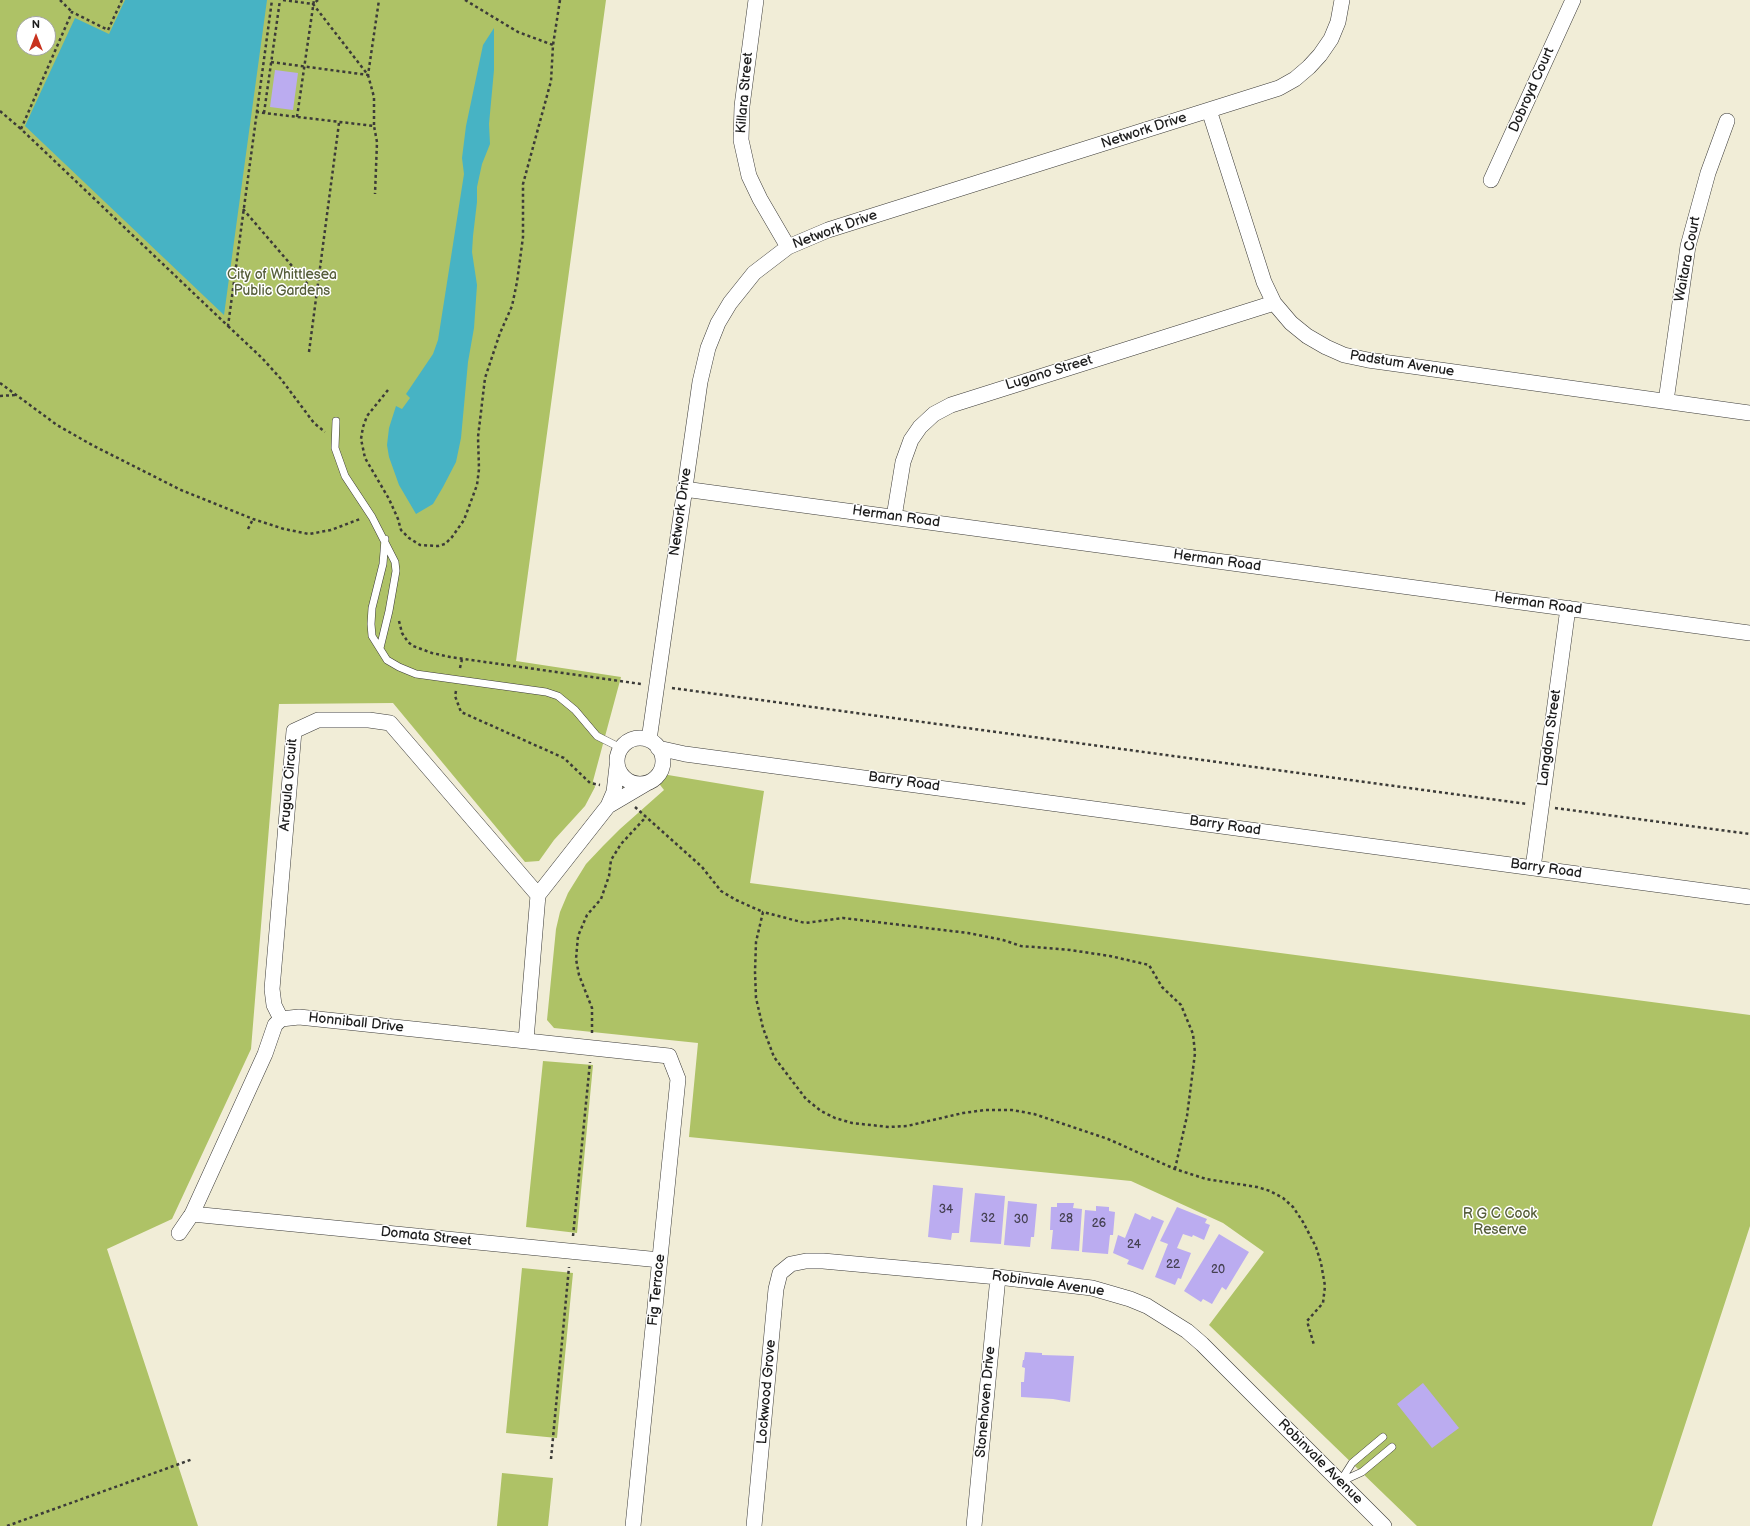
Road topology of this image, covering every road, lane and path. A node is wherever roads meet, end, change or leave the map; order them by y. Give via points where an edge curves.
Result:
1 (60, 0) edge
2 (122, 0) edge
3 (272, 0) edge
4 (280, 0) edge
5 (284, 0) edge
6 (314, 0) edge
7 (318, 0) edge
8 (379, 0) edge
9 (464, 0) edge
10 (560, 0) edge
11 (756, 0) edge
12 (1342, 0) edge
13 (1573, 0) edge
14 (313, 4) junction
15 (72, 12) junction
16 (553, 45) junction
17 (271, 62) junction
18 (304, 68) junction
19 (368, 75) junction
20 (1208, 110) junction
21 (0, 111) edge
22 (256, 112) junction
23 (264, 113) junction
24 (297, 117) junction
25 (1727, 121) dead end
26 (339, 122) junction
27 (374, 126) junction
28 (21, 129) junction
29 (1492, 180) dead end
30 (375, 194) dead end
31 (243, 209) junction
32 (788, 247) junction
33 (317, 295) junction
34 (1274, 303) junction
35 (228, 326) junction
36 (309, 352) dead end
37 (0, 383) edge
38 (388, 390) dead end
39 (15, 395) junction
40 (0, 396) edge
41 (1666, 402) junction
42 (1750, 413) edge
43 (336, 421) dead end
44 (334, 434) junction
45 (684, 489) junction
46 (372, 517) junction
47 (894, 517) junction
48 (254, 519) junction
49 (248, 529) dead end
50 (384, 539) junction
51 (1568, 608) junction
52 (399, 618) dead end
53 (1750, 633) edge
54 (380, 648) junction
55 (462, 659) junction
56 (458, 680) junction
57 (657, 686) junction
58 (654, 744) junction
59 (621, 748) junction
60 (701, 756) junction
61 (617, 766) junction
62 (661, 770) junction
63 (648, 783) junction
64 (619, 792) junction
65 (1541, 806) junction
66 (646, 817) junction
67 (1750, 834) edge
68 (1533, 868) junction
69 (538, 895) junction
70 (1750, 896) edge
71 (763, 912) junction
72 (281, 1018) junction
73 (526, 1040) junction
74 (591, 1047) junction
75 (669, 1056) joint
76 (1175, 1169) junction
77 (192, 1214) junction
78 (179, 1233) dead end
79 (571, 1251) junction
80 (660, 1260) junction
81 (791, 1264) joint
82 (998, 1277) junction
83 (1314, 1345) dead end
84 (1383, 1437) dead end
85 (1392, 1447) dead end
86 (193, 1460) dead end
87 (551, 1460) dead end
88 (1340, 1482) junction
89 (7, 1526) edge
90 (633, 1526) edge
91 (754, 1526) edge
92 (974, 1526) edge
93 (1384, 1526) edge

1 - 15 path
2 - 15 path via 108,30
3 - 22 path
4 - 17 path
5 - 14 path
6 - 14 path
7 - 14 path
8 - 19 path
9 - 16 path via 518,32
10 - 16 path
11 - 32 street, Killara Street via 742,106 741,140 749,176
12 - 20 street, Network Drive via 1338,22 1331,39 1320,55 1295,79 1278,88
13 - 29 street, Dobroyd Court
14 - 18 path
14 - 19 path
15 - 28 path
16 - 38 path via 551,81 523,184 523,237 517,282 512,306 497,340 485,378 478,437 477,485 464,520 445,544 420,545 401,530 390,499 365,458 361,439 363,427 372,410
17 - 18 path
17 - 23 path
18 - 19 path
18 - 24 path
19 - 27 path via 374,97
20 - 32 street, Network Drive via 828,230
20 - 34 street, Padstum Avenue via 1257,264
21 - 28 path
22 - 23 path
22 - 31 path
23 - 24 path
24 - 26 path
25 - 41 street, Waitara Court via 1708,173 1688,246
26 - 27 path
26 - 33 path
27 - 30 path via 377,142
28 - 35 path
31 - 33 path
31 - 35 path
32 - 45 street, Network Drive via 754,273 718,323 708,348 700,382
33 - 36 path
34 - 41 street, Padstum Avenue via 1291,323 1308,336 1344,355
34 - 47 street, Lugano Street via 951,405 934,414 911,440 903,462
35 - 44 path via 281,379 314,423 324,431
37 - 39 path
39 - 40 path
39 - 48 path via 57,425 113,456 181,490
41 - 42 street, Padstum Avenue
43 - 44 lane
44 - 46 lane via 335,448 345,476
45 - 47 street, Herman Road
45 - 57 street, Network Drive
46 - 48 path via 309,534
46 - 50 lane
47 - 51 street, Herman Road
48 - 49 path
50 - 54 lane via 384,558 372,608 371,624 372,636
50 - 54 lane via 393,554 396,570
51 - 53 street, Herman Road
51 - 65 street, Langdon Street
52 - 55 path via 402,633 413,646
54 - 56 lane via 387,660 416,674
55 - 56 path
55 - 57 path
56 - 59 lane via 546,692 558,696 575,710 597,736
56 - 64 path via 455,696 461,712 564,758 590,782
57 - 58 street, Network Drive
57 - 65 path
58 - 59 street via 637,738 628,741
58 - 60 street, Barry Road
58 - 62 street via 663,761
59 - 61 street
60 - 62 street, Barry Road via 685,759
60 - 68 street, Barry Road
61 - 63 street via 621,775 629,781 638,784
61 - 64 street
62 - 63 street via 656,778
63 - 64 street
64 - 66 path
64 - 69 street
65 - 67 path
65 - 68 street, Langdon Street
66 - 71 path via 702,867 721,891
66 - 74 path via 621,844 611,860 609,876 601,899 587,915 578,936 576,959 592,1008
68 - 70 street, Barry Road
69 - 72 street, Arugula Circuit via 390,723 369,720 318,720 294,731 272,989 274,1005
69 - 73 street
71 - 76 path via 756,942 755,972 756,998 763,1028 774,1057 806,1099 820,1111 852,1123 889,1127 907,1126 964,1113 1012,1110 1060,1121
71 - 76 path via 805,923 843,918 968,933 1021,946 1110,956 1149,966 1162,987 1181,1005 1193,1034 1195,1053 1187,1116
72 - 73 street, Honniball Drive via 299,1017
72 - 77 street via 275,1025 265,1054
73 - 74 street, Honniball Drive
74 - 75 street, Honniball Drive
74 - 79 path
75 - 80 street, Fig Terrace via 678,1079
76 - 83 path via 1206,1180 1270,1191 1293,1207 1316,1247 1325,1286 1323,1303 1307,1321
77 - 78 street
77 - 79 street, Domata Street
79 - 80 street, Domata Street
79 - 87 path
80 - 90 street, Fig Terrace
81 - 82 street, Robinvale Avenue via 823,1261
81 - 91 street, Lockwood Grove via 780,1273 776,1289
82 - 88 street, Robinvale Avenue via 1092,1288 1130,1299 1168,1317 1202,1344
82 - 92 street, Stonehaven Drive
84 - 88 lane via 1352,1463
85 - 88 lane via 1362,1472
86 - 89 path
88 - 93 street, Robinvale Avenue

